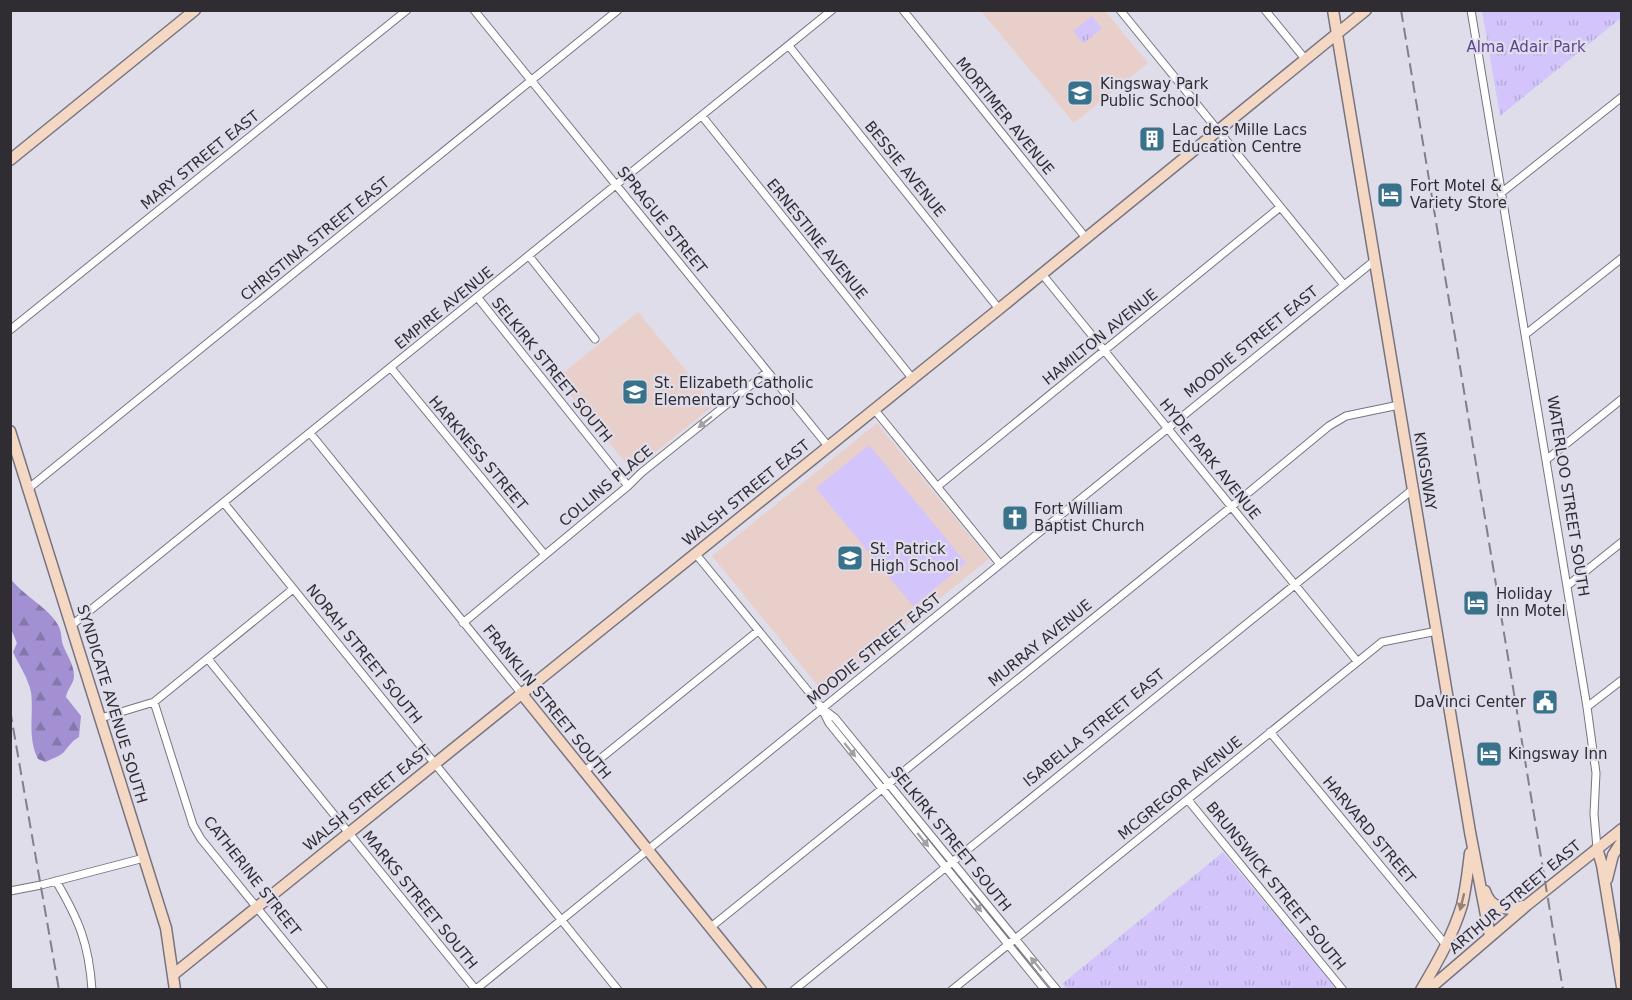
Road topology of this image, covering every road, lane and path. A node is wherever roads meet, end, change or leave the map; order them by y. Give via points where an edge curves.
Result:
1 (195, 10) edge
2 (407, 10) edge
3 (474, 10) edge
4 (618, 10) edge
5 (832, 10) edge
6 (903, 10) edge
7 (1120, 10) edge
8 (1265, 10) edge
9 (1333, 10) edge
10 (1339, 10) edge
11 (1366, 10) edge
12 (1471, 10) edge
13 (1336, 35) junction
14 (789, 46) junction
15 (1306, 60) junction
16 (531, 81) junction
17 (1622, 97) edge
18 (702, 116) junction
19 (1218, 131) junction
20 (10, 160) edge
21 (616, 185) junction
22 (1501, 193) junction
23 (1279, 208) junction
24 (1086, 238) junction
25 (529, 256) junction
26 (1622, 258) edge
27 (1374, 261) junction
28 (1042, 274) junction
29 (1344, 285) junction
30 (478, 298) junction
31 (999, 309) junction
32 (10, 330) edge
33 (1526, 334) junction
34 (596, 339) dead end
35 (1104, 352) junction
36 (390, 368) junction
37 (767, 372) junction
38 (912, 378) junction
39 (1622, 399) edge
40 (1399, 405) junction
41 (874, 409) junction
42 (1167, 429) junction
43 (10, 431) edge
44 (310, 433) junction
45 (828, 446) junction
46 (1546, 460) junction
47 (628, 486) junction
48 (938, 486) junction
49 (29, 488) junction
50 (1412, 490) junction
51 (224, 503) junction
52 (1231, 507) junction
53 (1622, 542) edge
54 (695, 553) junction
55 (545, 555) junction
56 (1000, 564) junction
57 (1294, 585) junction
58 (1567, 586) junction
59 (293, 589) junction
60 (463, 622) junction
61 (72, 625) junction
62 (758, 631) junction
63 (1437, 631) junction
64 (208, 659) junction
65 (1358, 661) junction
66 (1622, 680) edge
67 (521, 693) junction
68 (154, 702) junction
69 (1587, 707) junction
70 (822, 708) junction
71 (101, 718) junction
72 (1270, 732) junction
73 (435, 762) junction
74 (585, 771) junction
75 (885, 786) junction
76 (1188, 800) junction
77 (1622, 828) edge
78 (348, 833) junction
79 (1622, 841) edge
80 (1472, 844) junction
81 (1597, 848) junction
82 (648, 850) junction
83 (144, 858) junction
84 (951, 861) junction
85 (945, 866) junction
86 (56, 881) junction
87 (1605, 885) junction
88 (10, 891) edge
89 (1527, 905) junction
90 (257, 907) junction
91 (561, 920) junction
92 (711, 927) junction
93 (1490, 936) junction
94 (1015, 939) junction
95 (1008, 944) junction
96 (1446, 945) junction
97 (1619, 960) edge
98 (174, 974) junction
99 (1622, 987) edge
100 (476, 989) edge
101 (92, 990) edge
102 (176, 990) edge
103 (324, 990) edge
104 (618, 990) edge
105 (761, 990) edge
106 (794, 990) edge
107 (952, 990) edge
108 (1045, 990) edge
109 (1057, 990) edge
110 (1343, 990) edge
111 (1421, 990) edge
112 (1428, 990) edge

1 - 20 street
2 - 32 street, MARY STREET EAST
3 - 16 street, SPRAGUE STREET
4 - 16 street, CHRISTINA STREET EAST
5 - 14 street, EMPIRE AVENUE
6 - 24 street, MORTIMER AVENUE
7 - 19 street
8 - 15 street
9 - 13 street, KINGSWAY
10 - 13 street
11 - 13 street, WALSH STREET EAST
12 - 22 street, WATERLOO STREET SOUTH
13 - 15 street, WALSH STREET EAST
13 - 27 street, KINGSWAY
14 - 18 street, EMPIRE AVENUE
14 - 31 street, BESSIE AVENUE
15 - 19 street, WALSH STREET EAST
16 - 21 street, SPRAGUE STREET
16 - 49 street, CHRISTINA STREET EAST
17 - 22 street
18 - 21 street, EMPIRE AVENUE
18 - 38 street, ERNESTINE AVENUE
19 - 23 street
19 - 24 street, WALSH STREET EAST
21 - 25 street, EMPIRE AVENUE
21 - 37 street, SPRAGUE STREET
22 - 33 street, WATERLOO STREET SOUTH
23 - 29 street
23 - 35 street, HAMILTON AVENUE
24 - 28 street, WALSH STREET EAST
25 - 30 street, EMPIRE AVENUE
25 - 34 street
26 - 33 street
27 - 29 street, MOODIE STREET EAST
27 - 40 street, KINGSWAY
28 - 31 street, WALSH STREET EAST
28 - 35 street, HYDE PARK AVENUE
29 - 42 street, MOODIE STREET EAST
30 - 36 street, EMPIRE AVENUE
30 - 47 street, SELKIRK STREET SOUTH
31 - 38 street, WALSH STREET EAST
33 - 46 street, WATERLOO STREET SOUTH
35 - 42 street, HYDE PARK AVENUE
35 - 48 street, HAMILTON AVENUE
36 - 44 street, EMPIRE AVENUE
36 - 55 street, HARKNESS STREET
37 - 45 street, SPRAGUE STREET
37 -> 47 street, COLLINS PLACE
38 - 41 street, WALSH STREET EAST
39 - 46 street
40 - 50 street, KINGSWAY
40 - 52 street, MURRAY AVENUE via 1337,420
41 - 45 street, WALSH STREET EAST
41 - 48 street
42 - 52 street, HYDE PARK AVENUE
42 - 56 street, MOODIE STREET EAST
43 - 49 street, SYNDICATE AVENUE SOUTH
44 - 51 street, EMPIRE AVENUE
44 - 60 street, FRANKLIN STREET SOUTH
45 - 54 street, WALSH STREET EAST
46 - 58 street, WATERLOO STREET SOUTH
47 - 55 street, COLLINS PLACE
48 - 56 street
49 - 61 street, SYNDICATE AVENUE SOUTH
50 - 57 street, ISABELLA STREET EAST
50 - 63 street, KINGSWAY
51 - 59 street, NORAH STREET SOUTH
51 - 61 street, EMPIRE AVENUE
52 - 57 street, HYDE PARK AVENUE
52 - 75 street, MURRAY AVENUE
53 - 58 street
54 - 62 street, SELKIRK STREET SOUTH
54 - 67 street, WALSH STREET EAST
55 - 60 street, COLLINS PLACE
56 - 70 street, MOODIE STREET EAST
57 - 65 street, HYDE PARK AVENUE
57 - 84 street, ISABELLA STREET EAST
58 - 69 street, WATERLOO STREET SOUTH
59 - 64 street
59 - 73 street, NORAH STREET SOUTH
60 - 67 street, FRANKLIN STREET SOUTH
61 - 71 street, SYNDICATE AVENUE SOUTH
62 - 70 street, SELKIRK STREET SOUTH
62 - 74 street
63 - 65 street, MCGREGOR AVENUE via 1382,642
63 - 80 street, KINGSWAY
64 - 68 street
64 - 78 street, MARKS STREET SOUTH
65 - 72 street, MCGREGOR AVENUE
66 - 69 street
67 - 73 street, WALSH STREET EAST
67 - 74 street, FRANKLIN STREET SOUTH
68 - 71 street
68 - 90 street, CATHERINE STREET via 193,825
69 - 81 street, WATERLOO STREET SOUTH via 1596,773
70 - 75 street, SELKIRK STREET SOUTH via 835,718
70 - 82 street, MOODIE STREET EAST
71 - 83 street, SYNDICATE AVENUE SOUTH
72 - 76 street, MCGREGOR AVENUE
72 - 96 street, HARVARD STREET
73 - 78 street, WALSH STREET EAST
73 - 91 street, NORAH STREET SOUTH
74 - 82 street, FRANKLIN STREET SOUTH
75 - 84 street, SELKIRK STREET SOUTH
75 -> 85 street, SELKIRK STREET SOUTH
75 - 92 street, MURRAY AVENUE
76 - 94 street, MCGREGOR AVENUE
76 - 110 street, BRUNSWICK STREET SOUTH
77 - 81 street, ARTHUR STREET EAST
78 - 90 street, WALSH STREET EAST
78 - 100 street, MARKS STREET SOUTH
79 - 87 street via 1613,855
80 - 89 street via 1487,897 1499,908
80 - 93 street, KINGSWAY
80 -> 96 street via 1462,903
81 - 87 street, WATERLOO STREET SOUTH
81 - 89 street, ARTHUR STREET EAST
82 - 91 street, MOODIE STREET EAST
82 - 92 street, FRANKLIN STREET SOUTH
83 - 86 street
83 - 98 street, SYNDICATE AVENUE SOUTH via 166,928
84 - 85 street, ISABELLA STREET EAST
84 - 94 street, SELKIRK STREET SOUTH
85 -> 95 street, SELKIRK STREET SOUTH
85 - 106 street, ISABELLA STREET EAST
86 - 88 street
86 - 101 street via 82,930
87 - 97 street, WATERLOO STREET SOUTH
89 - 93 street, ARTHUR STREET EAST
90 - 98 street, WALSH STREET EAST
90 - 103 street, CATHERINE STREET
91 - 100 street, MOODIE STREET EAST
91 - 104 street, NORAH STREET SOUTH
92 - 105 street, FRANKLIN STREET SOUTH
93 - 112 street, ARTHUR STREET EAST
94 - 95 street, MCGREGOR AVENUE
109 -> 94 street, SELKIRK STREET SOUTH
95 - 107 street, MCGREGOR AVENUE
95 - 108 street, SELKIRK STREET SOUTH
96 - 111 street
97 - 99 street, WATERLOO STREET SOUTH
98 - 102 street, SYNDICATE AVENUE SOUTH

